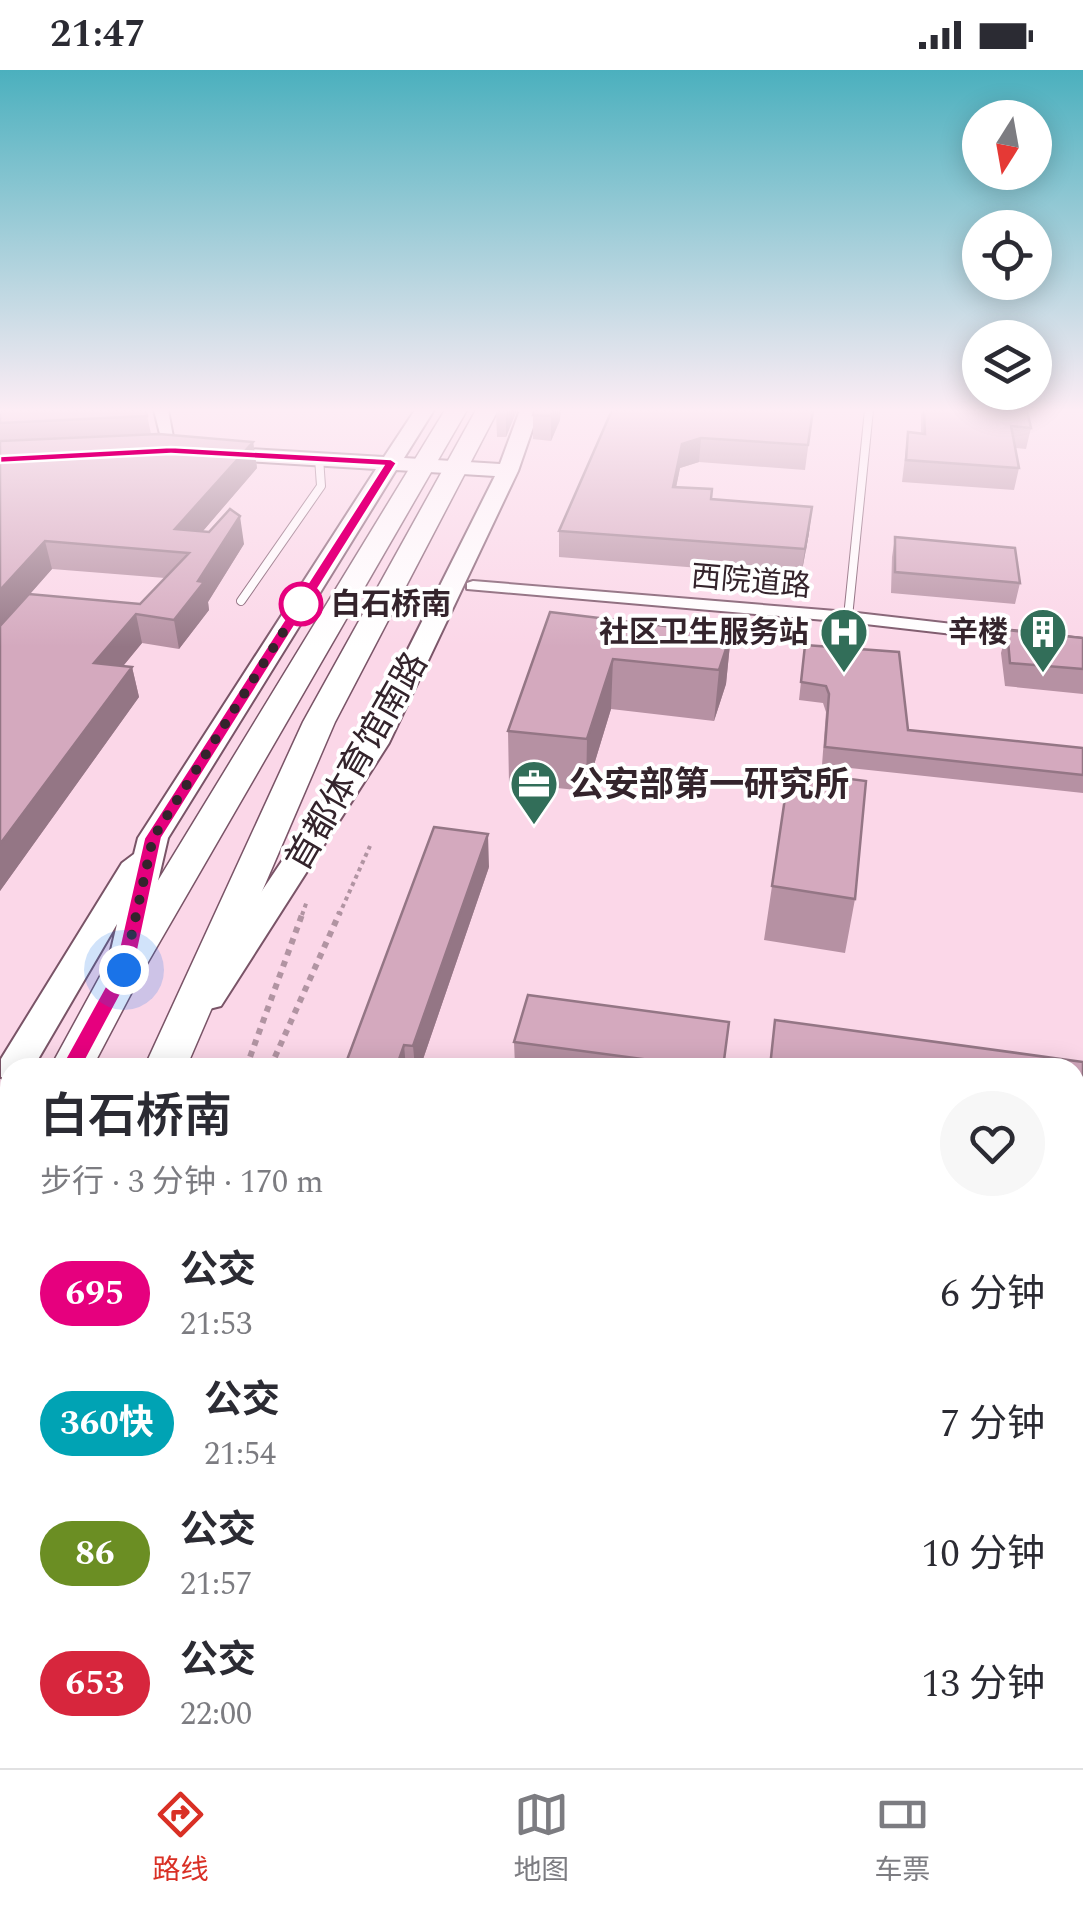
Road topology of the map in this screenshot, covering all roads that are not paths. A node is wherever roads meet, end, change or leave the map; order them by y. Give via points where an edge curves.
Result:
1 (319, 489) edge
2 (405, 489) edge
3 (408, 489) edge
4 (412, 489) edge
5 (499, 489) edge
6 (862, 489) edge
7 (473, 586) dead end
8 (242, 601) dead end
9 (848, 617) junction
10 (1083, 644) edge
11 (153, 838) junction
12 (124, 970) junction
13 (172, 1055) edge
14 (20, 1058) edge
15 (76, 1058) edge

1 - 8 lane
2 - 11 street, 首都体育馆南路
3 - 12 main road, 首都体育馆南路
4 - 13 main road, 首都体育馆南路 via 319,722
5 - 13 street, 首都体育馆南路 via 374,743
6 - 9 lane
7 - 9 street, 西院道路
9 - 10 street, 西院道路
11 - 12 street, 首都体育馆南路
11 - 14 street
12 - 15 main road, 首都体育馆南路

